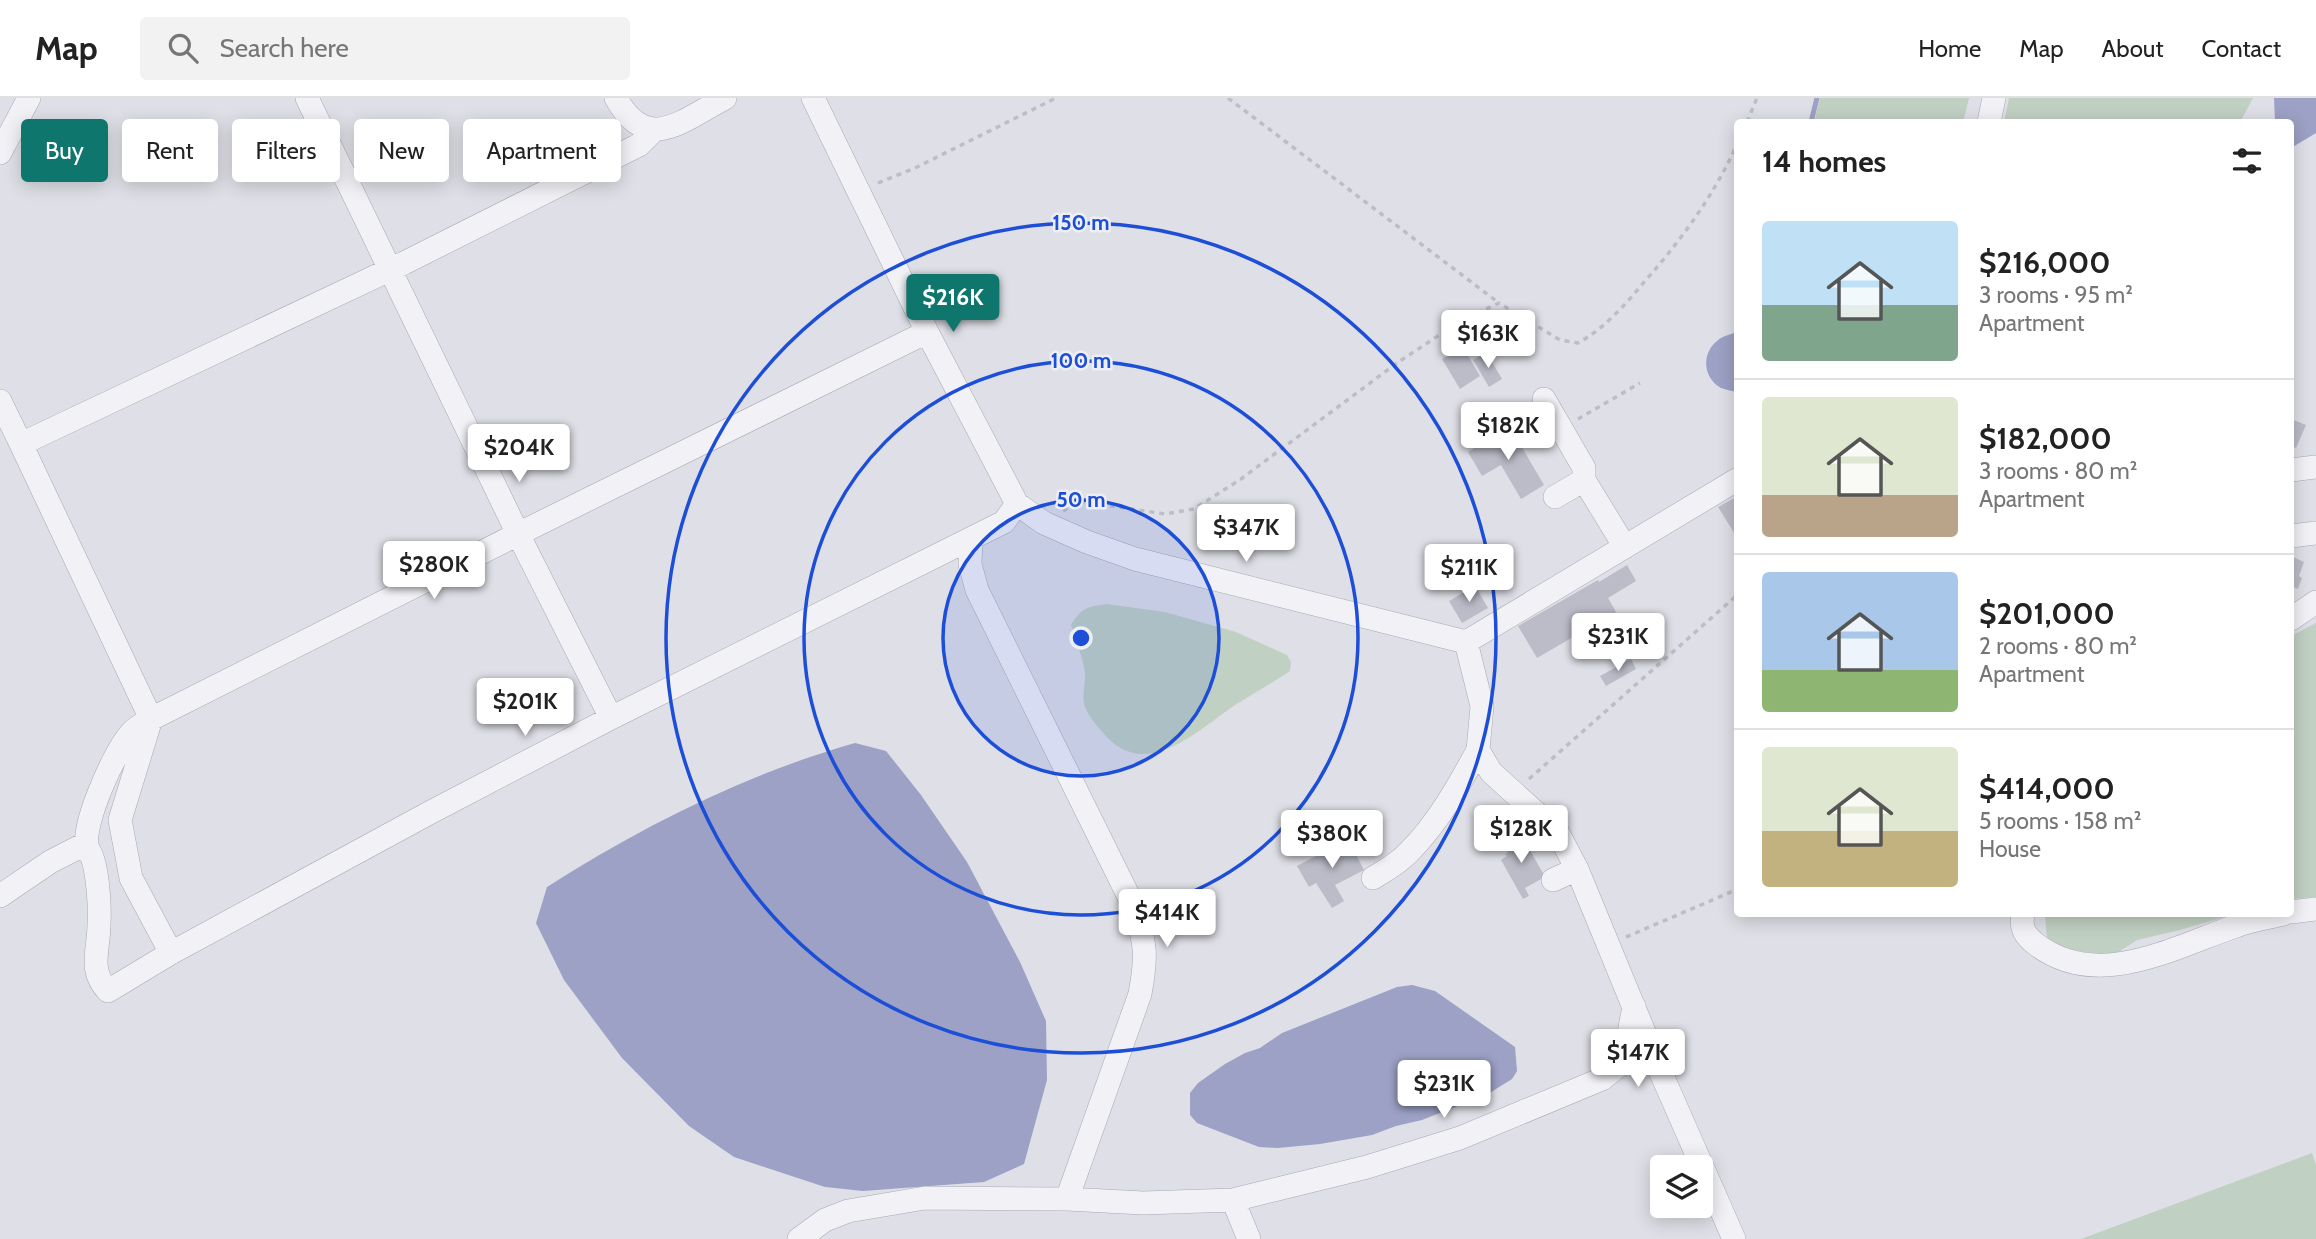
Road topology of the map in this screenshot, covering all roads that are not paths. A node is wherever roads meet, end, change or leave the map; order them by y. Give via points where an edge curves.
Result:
1 (29, 98) edge
2 (307, 98) edge
3 (616, 98) edge
4 (725, 98) edge
5 (813, 98) edge
6 (1994, 98) edge
7 (1990, 119) edge
8 (654, 130) junction
9 (0, 153) edge
10 (390, 268) junction
11 (927, 332) junction
12 (1544, 399) dead end
13 (0, 401) edge
14 (21, 444) junction
15 (2316, 467) edge
16 (2294, 470) edge
17 (1584, 480) junction
18 (1734, 481) edge
19 (1555, 496) dead end
20 (1017, 504) junction
21 (2316, 533) edge
22 (518, 534) junction
23 (2294, 536) edge
24 (971, 540) junction
25 (1625, 547) junction
26 (2316, 602) edge
27 (2294, 617) edge
28 (1466, 642) junction
29 (611, 718) junction
30 (151, 719) junction
31 (1478, 750) junction
32 (87, 843) junction
33 (1577, 869) junction
34 (1373, 878) dead end
35 (1553, 880) dead end
36 (0, 896) edge
37 (2316, 909) edge
38 (2294, 912) edge
39 (2022, 917) edge
40 (2271, 917) edge
41 (171, 953) junction
42 (1634, 1006) junction
43 (1658, 1066) junction
44 (1617, 1068) junction
45 (1067, 1199) junction
46 (1233, 1200) junction
47 (799, 1239) edge
48 (1249, 1239) edge
49 (1734, 1239) edge

1 - 9 street
2 - 10 street
3 - 8 street via 637,125
4 - 8 street via 670,127
5 - 11 street
6 - 7 street
8 - 10 street via 639,145
10 - 14 street
10 - 22 street
11 - 20 street
11 - 22 street
12 - 17 street via 1584,468
13 - 14 street
14 - 30 street
15 - 16 street
17 - 19 street
17 - 25 street
18 - 25 street
20 - 24 street via 1004,522
20 - 28 street via 1044,523 1135,559
21 - 23 street
22 - 29 street
22 - 30 street
24 - 29 street
24 - 45 street via 970,564 977,590 1135,909 1144,938 1146,961 1140,993
25 - 28 street
26 - 27 street
28 - 31 street via 1482,706
29 - 41 street
30 - 32 street via 117,752 90,821
30 - 41 street via 120,820 131,878
31 - 33 street via 1491,772 1558,833
31 - 34 street via 1422,837 1395,865
32 - 36 street
32 - 41 street via 94,862 99,923 98,980 108,990
33 - 35 street
33 - 42 street
37 - 38 street
39 - 40 street via 2027,938 2042,949 2086,966 2112,966 2170,952
42 - 43 street
42 - 44 street via 1626,1049
43 - 44 street
43 - 49 street
44 - 46 street via 1602,1079 1460,1138
45 - 46 street via 1143,1203
45 - 47 street via 925,1198 848,1211 825,1220
46 - 48 street

